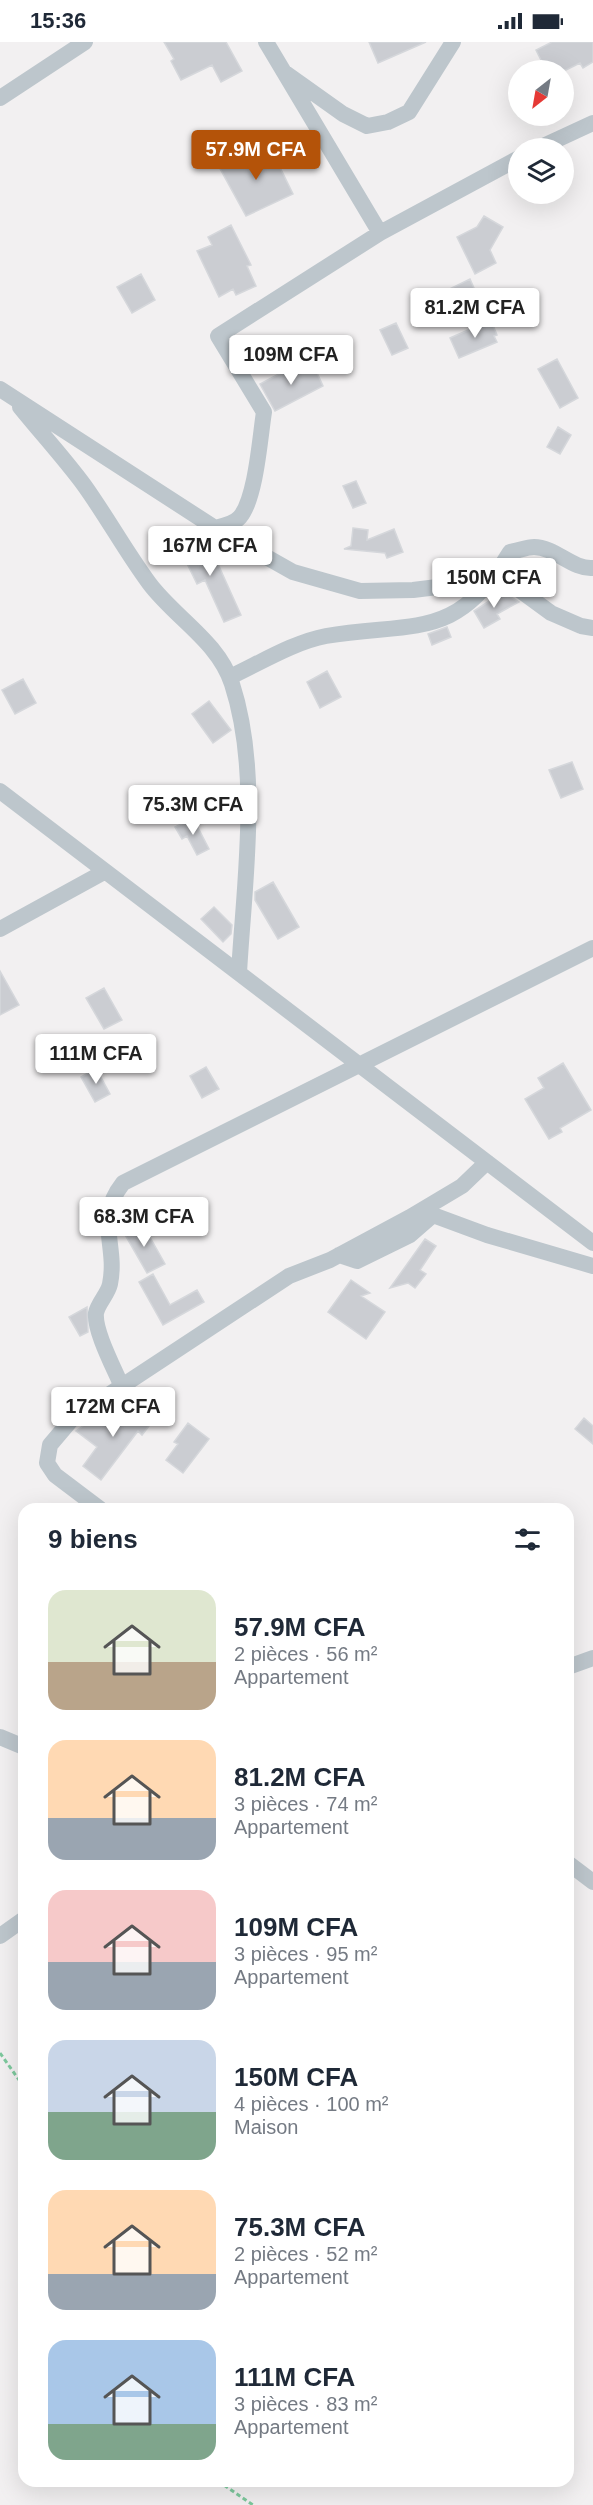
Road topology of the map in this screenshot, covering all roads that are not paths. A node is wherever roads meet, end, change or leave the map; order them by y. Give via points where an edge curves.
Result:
1 (85, 42) edge
2 (266, 42) edge
3 (453, 42) edge
4 (284, 72) junction
5 (0, 98) edge
6 (593, 123) edge
7 (561, 138) edge
8 (508, 164) edge
9 (380, 233) junction
10 (5, 392) edge
11 (215, 528) junction
12 (593, 568) edge
13 (494, 580) junction
14 (593, 628) edge
15 (230, 677) junction
16 (0, 791) edge
17 (104, 872) junction
18 (0, 928) edge
19 (593, 948) edge
20 (238, 974) junction
21 (358, 1064) junction
22 (488, 1162) junction
23 (593, 1243) edge
24 (339, 1255) junction
25 (593, 1266) edge
26 (122, 1387) junction
27 (92, 1503) edge
28 (593, 1658) edge
29 (574, 1665) edge
30 (0, 1737) edge
31 (18, 1744) edge
32 (574, 1868) edge
33 (593, 1882) edge
34 (18, 1922) edge
35 (0, 1936) edge

1 - 5 street
2 - 4 street
3 - 4 street via 409,112 368,126 343,114
4 - 9 street
6 - 7 street
8 - 9 street
9 - 11 street via 218,336 264,412 252,489 240,517
10 - 11 street
10 - 15 street via 83,484 150,584 212,646
11 - 13 street via 293,572 360,591 413,590
12 - 13 street via 534,547 510,552
13 - 14 street via 510,583 551,613
13 - 15 street via 469,605 444,619 396,630 325,636
15 - 20 street via 244,742 248,816
16 - 17 street
17 - 18 street
17 - 20 street
19 - 21 street
20 - 21 street
21 - 22 street
21 - 26 street via 123,1183 111,1199 110,1287 96,1313
22 - 23 street
22 - 24 street via 462,1186
24 - 25 street via 357,1261 410,1235 434,1215
24 - 26 street via 289,1276
26 - 27 street via 72,1419 50,1445 47,1464 55,1475
28 - 29 street
30 - 31 street
32 - 33 street
34 - 35 street

